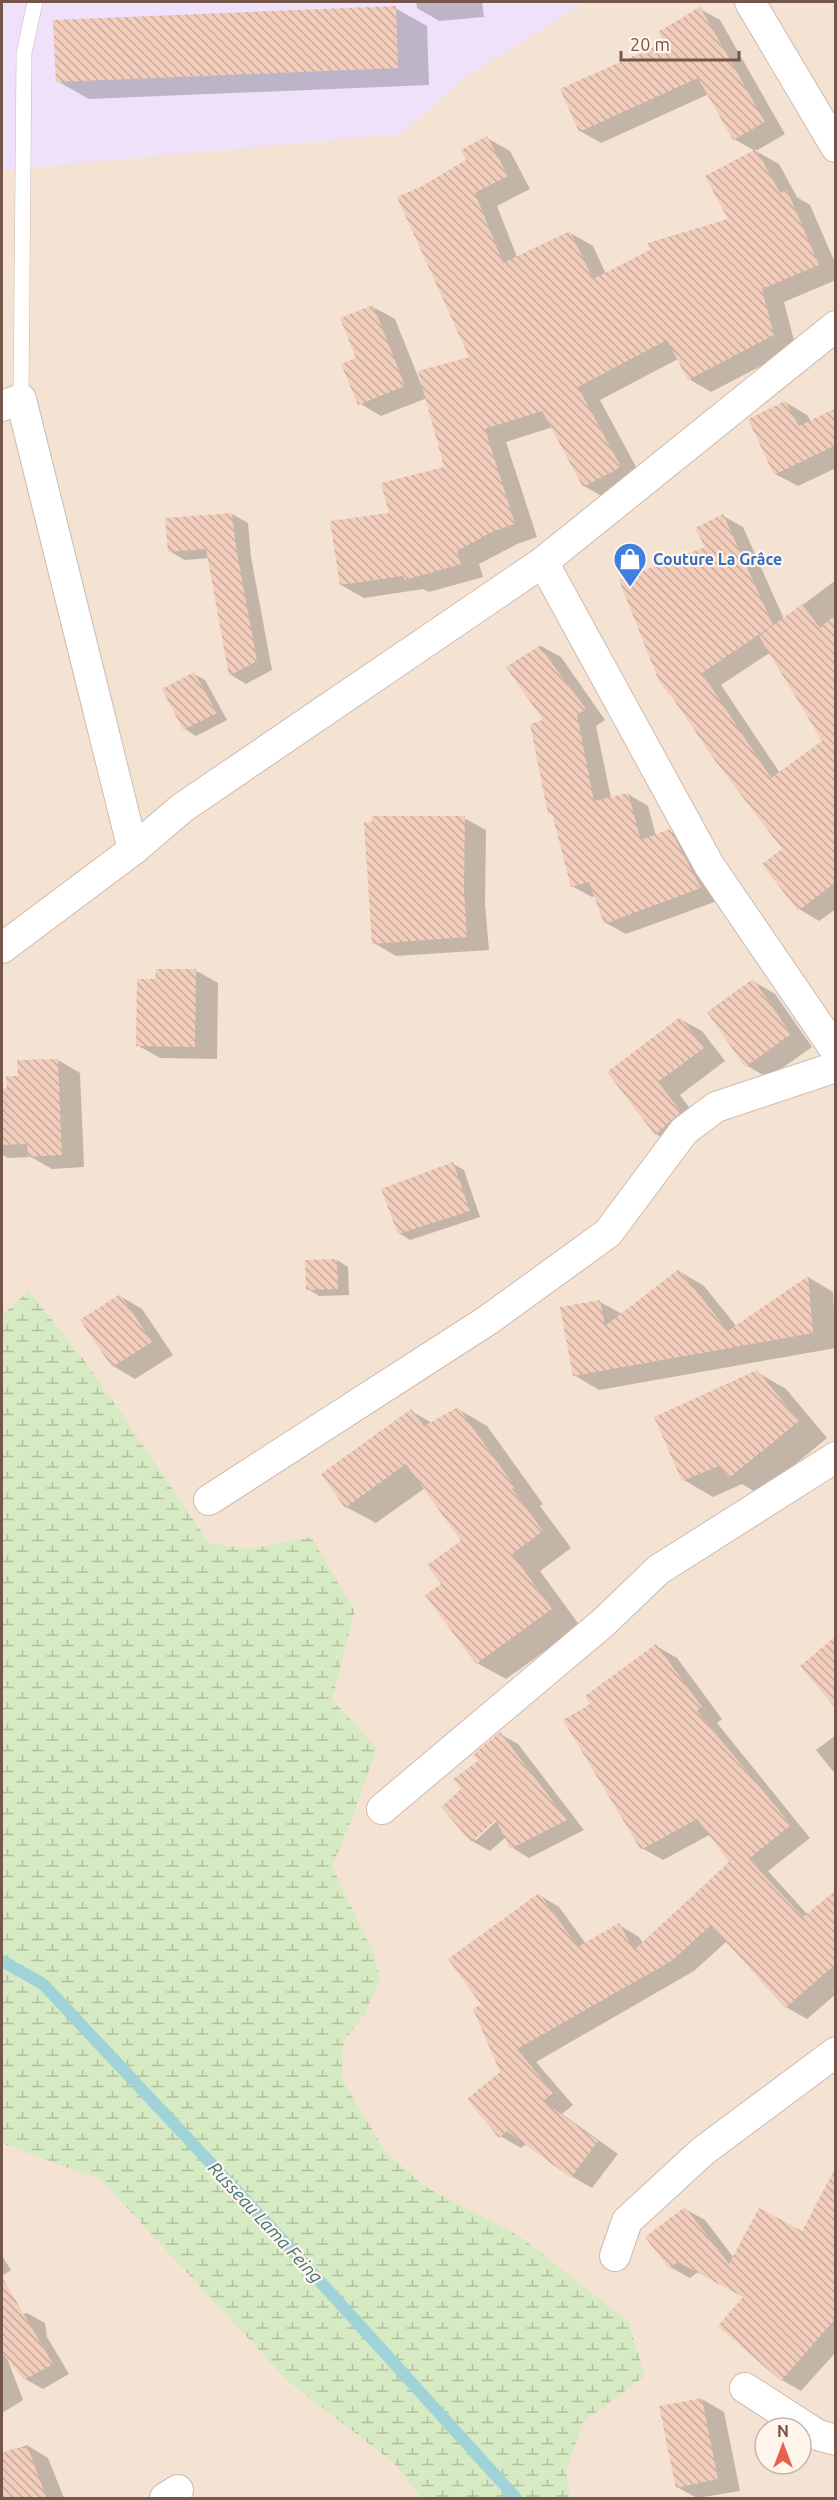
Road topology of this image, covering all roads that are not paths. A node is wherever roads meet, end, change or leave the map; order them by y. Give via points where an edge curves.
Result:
1 (35, 2) edge
2 (750, 2) edge
3 (836, 147) edge
4 (836, 326) edge
5 (11, 403) edge
6 (543, 562) junction
7 (133, 850) junction
8 (2, 948) edge
9 (836, 1051) edge
10 (836, 1067) edge
11 (836, 1457) edge
12 (209, 1500) dead end
13 (382, 1809) dead end
14 (836, 2052) edge
15 (615, 2256) dead end
16 (745, 2388) dead end
17 (836, 2439) edge

1 - 5 lane via 24,52
2 - 3 street
4 - 6 street
5 - 7 street
6 - 7 street via 182,808
6 - 9 street via 708,865
7 - 8 street
10 - 12 street via 716,1107 684,1131 608,1233 488,1320
11 - 13 street via 658,1570 604,1622
14 - 15 street via 703,2151 627,2221
16 - 17 street via 818,2435

